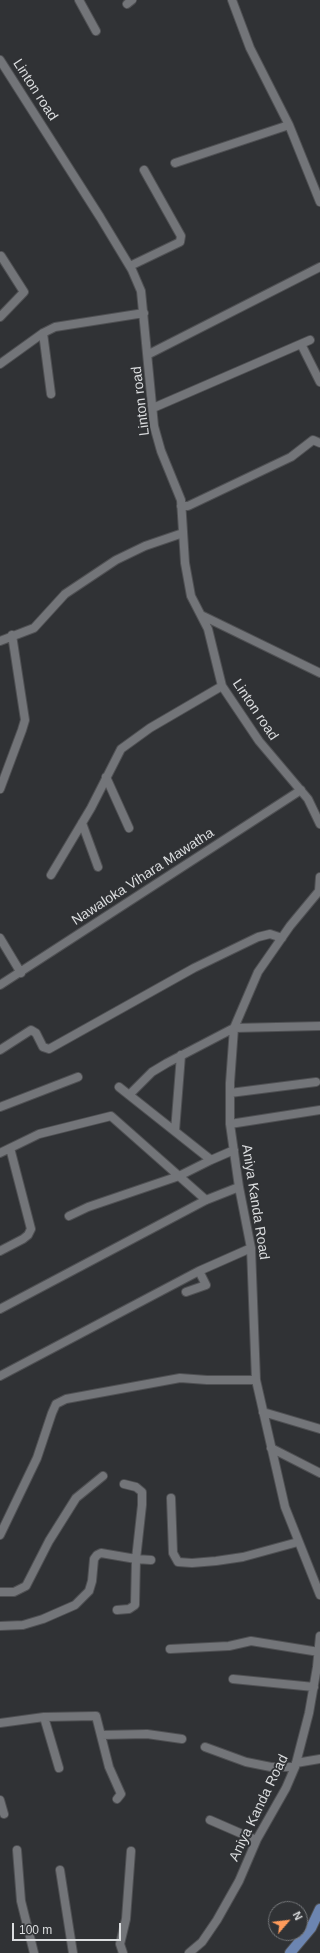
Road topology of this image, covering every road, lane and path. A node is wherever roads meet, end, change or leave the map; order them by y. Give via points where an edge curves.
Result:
1 (79, 0) edge
2 (232, 0) edge
3 (96, 31) dead end
4 (0, 60) edge
5 (289, 125) junction
6 (175, 163) dead end
7 (144, 170) dead end
8 (320, 202) edge
9 (1, 256) edge
10 (130, 266) junction
11 (320, 267) edge
12 (144, 313) junction
13 (0, 317) edge
14 (43, 333) junction
15 (310, 340) dead end
16 (301, 344) junction
17 (149, 354) junction
18 (1, 358) edge
19 (320, 382) edge
20 (51, 394) dead end
21 (153, 408) junction
22 (320, 443) edge
23 (181, 506) junction
24 (183, 533) junction
25 (201, 615) junction
26 (12, 636) junction
27 (0, 641) edge
28 (320, 673) edge
29 (222, 686) junction
30 (106, 777) junction
31 (0, 789) edge
32 (301, 790) junction
33 (82, 823) junction
34 (320, 824) edge
35 (129, 828) dead end
36 (98, 867) dead end
37 (51, 875) dead end
38 (320, 877) edge
39 (320, 883) edge
40 (0, 938) edge
41 (282, 938) junction
42 (21, 973) junction
43 (0, 985) edge
44 (320, 1026) edge
45 (234, 1028) junction
46 (0, 1050) edge
47 (181, 1055) junction
48 (78, 1077) dead end
49 (316, 1082) dead end
50 (119, 1087) dead end
51 (230, 1094) junction
52 (129, 1095) junction
53 (0, 1107) edge
54 (320, 1110) edge
55 (230, 1124) junction
56 (175, 1131) junction
57 (10, 1148) junction
58 (234, 1150) junction
59 (0, 1153) edge
60 (211, 1160) junction
61 (179, 1176) junction
62 (239, 1187) junction
63 (206, 1200) junction
64 (69, 1216) dead end
65 (251, 1248) junction
66 (0, 1251) edge
67 (199, 1271) junction
68 (186, 1292) dead end
69 (0, 1309) edge
70 (0, 1376) edge
71 (256, 1380) junction
72 (263, 1412) junction
73 (320, 1429) edge
74 (271, 1448) junction
75 (320, 1473) edge
76 (103, 1476) dead end
77 (124, 1484) dead end
78 (170, 1498) dead end
79 (0, 1535) edge
80 (298, 1542) junction
81 (136, 1559) junction
82 (151, 1560) dead end
83 (0, 1592) edge
84 (320, 1595) edge
85 (117, 1610) dead end
86 (0, 1626) edge
87 (320, 1636) edge
88 (170, 1649) dead end
89 (319, 1652) junction
90 (233, 1679) dead end
91 (314, 1687) junction
92 (44, 1717) junction
93 (0, 1723) edge
94 (101, 1735) junction
95 (182, 1740) dead end
96 (204, 1747) dead end
97 (320, 1759) edge
98 (296, 1765) junction
99 (59, 1768) dead end
100 (117, 1799) dead end
101 (0, 1800) edge
102 (4, 1814) dead end
103 (210, 1820) dead end
104 (256, 1840) junction
105 (17, 1850) dead end
106 (131, 1851) dead end
107 (60, 1870) dead end
108 (320, 1910) edge
109 (34, 1953) edge
110 (73, 1953) edge
111 (123, 1953) edge
112 (189, 1953) edge
113 (290, 1953) edge

1 - 3 street
2 - 5 street via 250,48
4 - 10 street, Linton road
5 - 6 street
5 - 8 street
7 - 10 street via 181,236 180,242
9 - 13 street via 24,292
10 - 12 street, Linton road via 141,291
11 - 17 street
12 - 14 street via 56,327
12 - 17 street, Linton road
14 - 18 street
14 - 20 street
15 - 16 street
16 - 19 street
16 - 21 street
17 - 21 street, Linton road
21 - 23 street, Linton road via 154,426 161,451 181,500
22 - 23 street via 313,440 291,457 188,506
23 - 24 street, Linton road
24 - 25 street, Linton road via 191,596
24 - 26 street via 145,546 116,560 65,594 34,628
25 - 28 street
25 - 29 street, Linton road via 212,642
26 - 27 street
26 - 31 street via 24,720
29 - 30 street via 121,748
29 - 32 street, Linton road via 259,741
30 - 33 street
30 - 35 street
32 - 34 street
32 - 42 street, Nawaloka Vihara Mawatha
33 - 36 street
33 - 37 street
38 - 39 street, Aniya Kanda Road
39 - 41 street, Aniya Kanda Road via 319,892
40 - 42 street
41 - 45 street, Aniya Kanda Road via 258,972
41 - 46 street via 270,934 258,937 194,968 49,1049 43,1047 32,1030
42 - 43 street, Nawaloka Vihara Mawatha
44 - 45 street
45 - 47 street
45 - 51 street, Aniya Kanda Road
47 - 52 street via 152,1072
47 - 56 street
48 - 53 street
49 - 51 street
50 - 52 street
51 - 55 street, Aniya Kanda Road
52 - 56 street
54 - 55 street
55 - 58 street, Aniya Kanda Road
56 - 60 street
57 - 59 street
57 - 61 street via 39,1134 111,1116
57 - 66 street via 31,1229 23,1239
58 - 60 street
58 - 62 street, Aniya Kanda Road
60 - 61 street
61 - 63 street
61 - 64 street
62 - 63 street
62 - 65 street, Aniya Kanda Road
63 - 69 street
65 - 67 street
65 - 71 street, Aniya Kanda Road
67 - 68 street via 206,1285
67 - 70 street
71 - 72 street, Aniya Kanda Road
71 - 79 street via 180,1378 66,1399 56,1404 38,1458
72 - 73 street
72 - 74 street, Aniya Kanda Road
74 - 75 street
74 - 80 street, Aniya Kanda Road via 285,1507
76 - 83 street via 76,1498 49,1541 26,1586 14,1592
77 - 81 street via 136,1487 142,1492
78 - 80 street via 173,1552 178,1562 216,1562
80 - 84 street, Aniya Kanda Road
81 - 82 street
81 - 85 street via 135,1605 129,1609
81 - 86 street via 101,1553 94,1559 89,1591 75,1605 43,1619
87 - 89 street, Aniya Kanda Road
88 - 89 street via 229,1646 252,1641
89 - 91 street, Aniya Kanda Road
90 - 91 street
91 - 98 street, Aniya Kanda Road
92 - 93 street
92 - 94 street via 96,1716
92 - 99 street
94 - 95 street via 146,1734
94 - 100 street via 121,1794
96 - 98 street via 259,1765
97 - 98 street
98 - 104 street, Aniya Kanda Road
101 - 102 street
103 - 104 street
104 - 112 street, Aniya Kanda Road via 217,1920 202,1942
105 - 109 street via 21,1901
106 - 111 street via 126,1919 120,1944
107 - 110 street
108 - 113 main road via 311,1928

